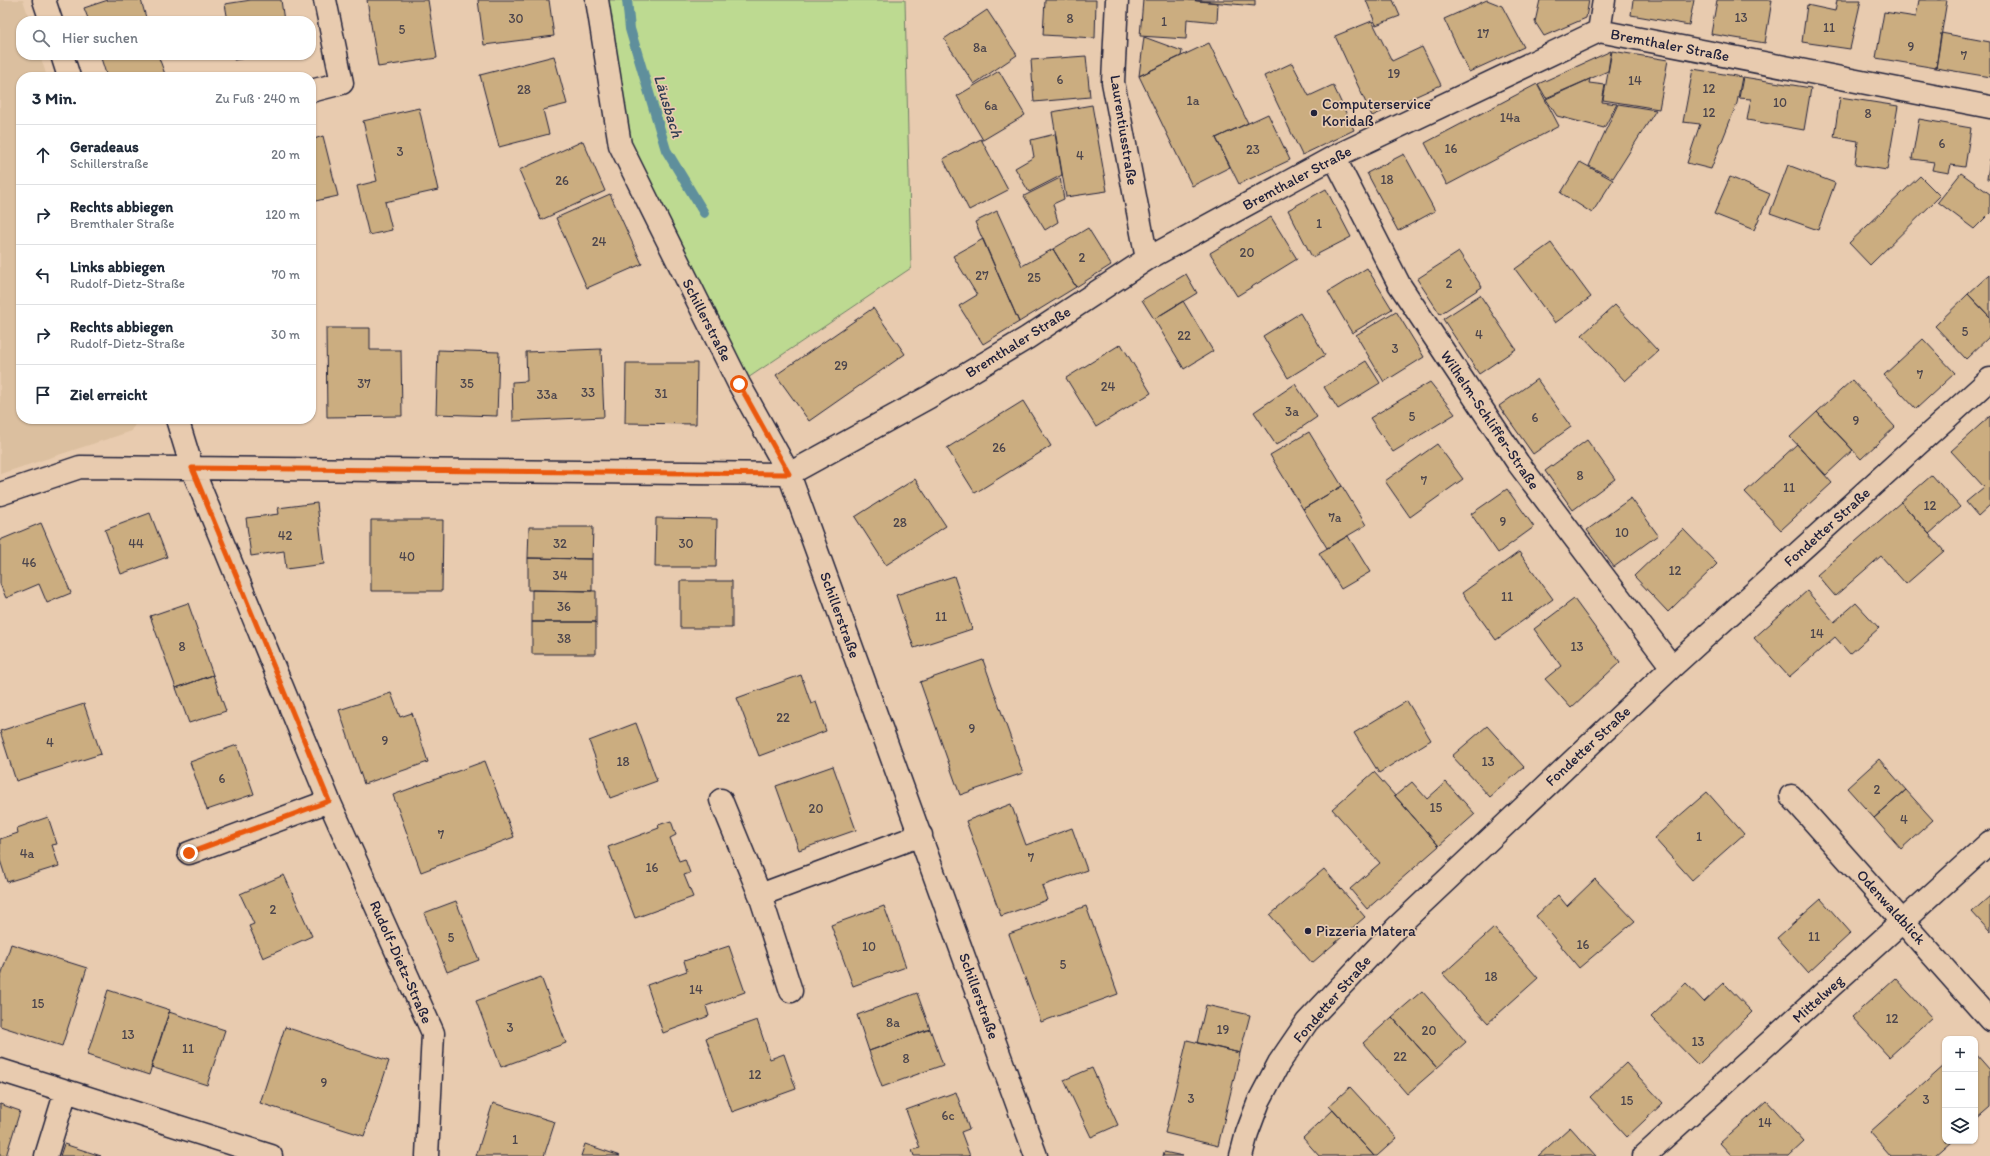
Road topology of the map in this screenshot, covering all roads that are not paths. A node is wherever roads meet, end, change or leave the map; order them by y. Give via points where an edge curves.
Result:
1 (44, 0) edge
2 (325, 0) edge
3 (597, 0) edge
4 (1117, 0) edge
5 (1604, 0) edge
6 (49, 16) edge
7 (1599, 31) junction
8 (64, 60) edge
9 (67, 72) edge
10 (316, 90) edge
11 (1990, 107) edge
12 (1334, 157) junction
13 (1147, 259) junction
14 (1990, 378) edge
15 (179, 424) edge
16 (192, 468) junction
17 (789, 474) junction
18 (0, 494) edge
19 (1672, 667) junction
20 (1791, 796) dead end
21 (721, 800) dead end
22 (329, 801) junction
23 (921, 836) junction
24 (1990, 842) edge
25 (189, 853) dead end
26 (760, 894) junction
27 (1904, 921) junction
28 (791, 991) dead end
29 (1990, 1020) edge
30 (0, 1070) edge
31 (66, 1091) junction
32 (46, 1156) edge
33 (271, 1156) edge
34 (427, 1156) edge
35 (1036, 1156) edge
36 (1241, 1156) edge
37 (1644, 1156) edge

1 - 6 street
2 - 10 street via 342,83
3 - 17 street, Schillerstraße via 620,145 739,384
4 - 13 street, Laurentiusstraße via 1114,82
5 - 7 street
7 - 11 street, Bremthaler Straße
7 - 12 street, Bremthaler Straße
8 - 9 street
12 - 13 street, Bremthaler Straße
12 - 19 street, Wilhelm-Schliffer-Straße via 1407,297 1518,464
13 - 17 street, Bremthaler Straße via 1027,338 928,397
14 - 19 street, Fondetter Straße
15 - 16 street, Rudolf-Dietz-Straße
16 - 17 street, Bremthaler Straße
16 - 18 street, Bremthaler Straße via 80,466
16 - 22 street, Rudolf-Dietz-Straße
17 - 23 street, Schillerstraße
19 - 36 street, Fondetter Straße via 1396,928 1307,1022 1278,1063 1259,1100
20 - 27 street, Odenwaldblick
21 - 26 street
22 - 25 street
22 - 34 street, Rudolf-Dietz-Straße via 433,1033
23 - 26 street
23 - 35 street, Schillerstraße
24 - 27 street, Mittelweg
26 - 28 street
27 - 29 street, Odenwaldblick
27 - 37 street, Mittelweg
30 - 31 street
31 - 32 street
31 - 33 street

